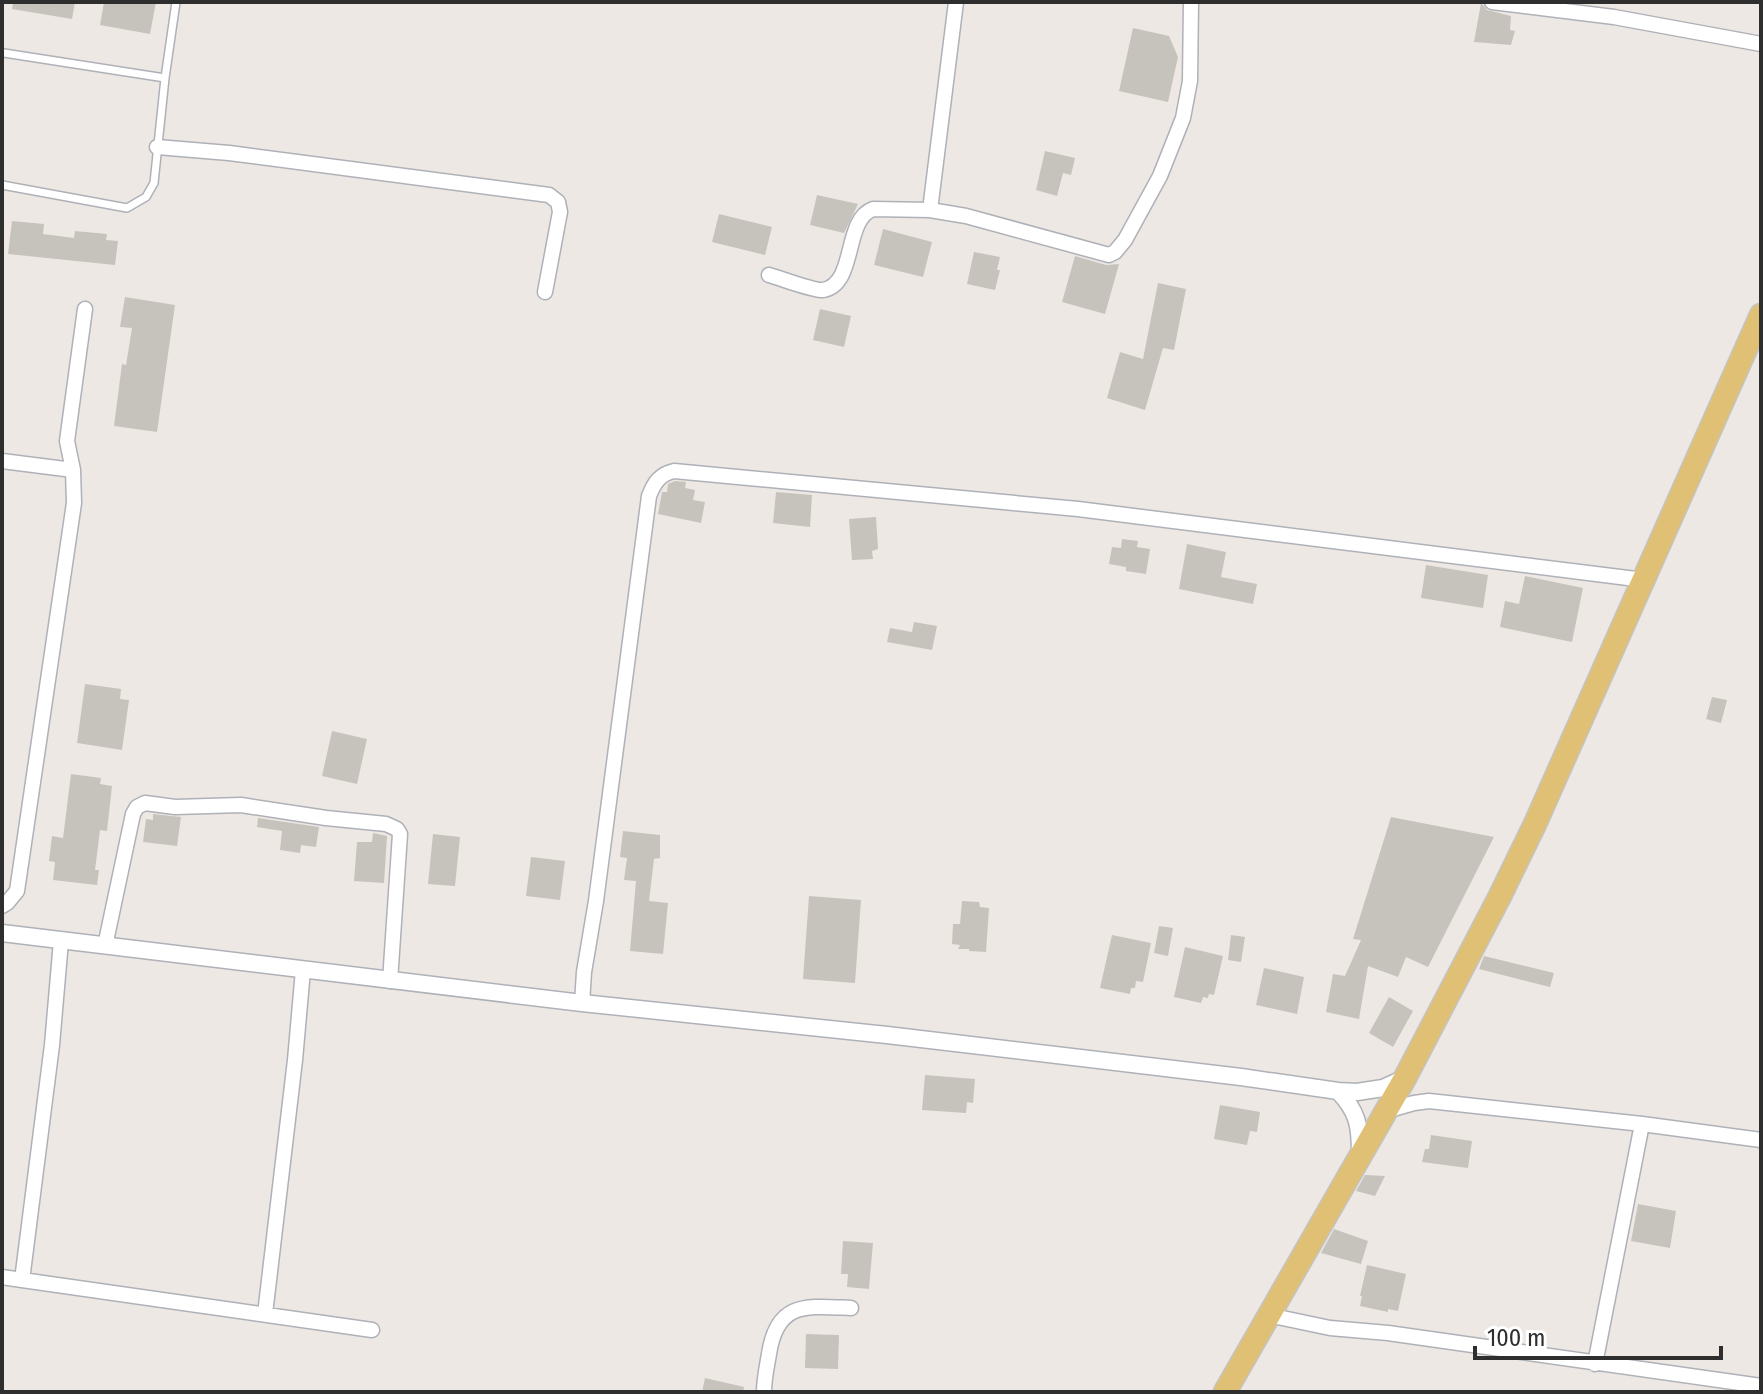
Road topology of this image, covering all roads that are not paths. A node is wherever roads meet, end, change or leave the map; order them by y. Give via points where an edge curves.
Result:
1 (176, 2) edge
2 (956, 2) edge
3 (1191, 2) edge
4 (1492, 2) edge
5 (1761, 44) edge
6 (4, 53) dead end
7 (165, 78) junction
8 (157, 147) junction
9 (2, 185) edge
10 (930, 210) junction
11 (769, 275) dead end
12 (545, 292) dead end
13 (85, 309) dead end
14 (1761, 315) edge
15 (2, 461) edge
16 (73, 470) junction
17 (1644, 580) junction
18 (2, 906) edge
19 (2, 933) edge
20 (61, 941) junction
21 (105, 946) junction
22 (303, 970) junction
23 (390, 981) junction
24 (582, 1003) junction
25 (1405, 1078) junction
26 (1338, 1091) junction
27 (1386, 1111) junction
28 (1642, 1124) junction
29 (1761, 1140) edge
30 (1360, 1156) junction
31 (2, 1277) edge
32 (22, 1280) junction
33 (851, 1308) dead end
34 (265, 1314) junction
35 (1268, 1315) junction
36 (372, 1330) dead end
37 (1595, 1364) junction
38 (1761, 1386) edge
39 (764, 1392) edge
40 (1225, 1392) edge

1 - 7 lane
2 - 10 street
3 - 10 street via 1190,81 1183,118 1160,176 1115,252 1103,255
4 - 5 street
6 - 7 lane
7 - 8 lane
8 - 9 lane via 154,183 146,197 127,208
8 - 12 street via 549,195 560,212
10 - 11 street via 866,212 843,272 835,285 821,291
13 - 16 street via 67,441
14 - 17 main road
15 - 16 street
16 - 18 street via 74,503 17,891
17 - 24 street via 1078,509 667,472 649,496
17 - 25 main road via 1535,824
19 - 20 street
20 - 21 street
20 - 32 street
21 - 22 street
21 - 23 street via 137,807 261,807 397,829
22 - 23 street
22 - 34 street
23 - 24 street
24 - 26 street
25 - 26 street via 1383,1088
25 - 27 main road
26 - 30 street via 1358,1122
27 - 28 street via 1429,1101
27 - 30 main road
28 - 29 street
28 - 37 street
30 - 35 main road
31 - 32 street
32 - 34 street
33 - 39 street via 816,1307 785,1315 772,1335
34 - 36 street
35 - 37 street
35 - 40 main road
37 - 38 street

